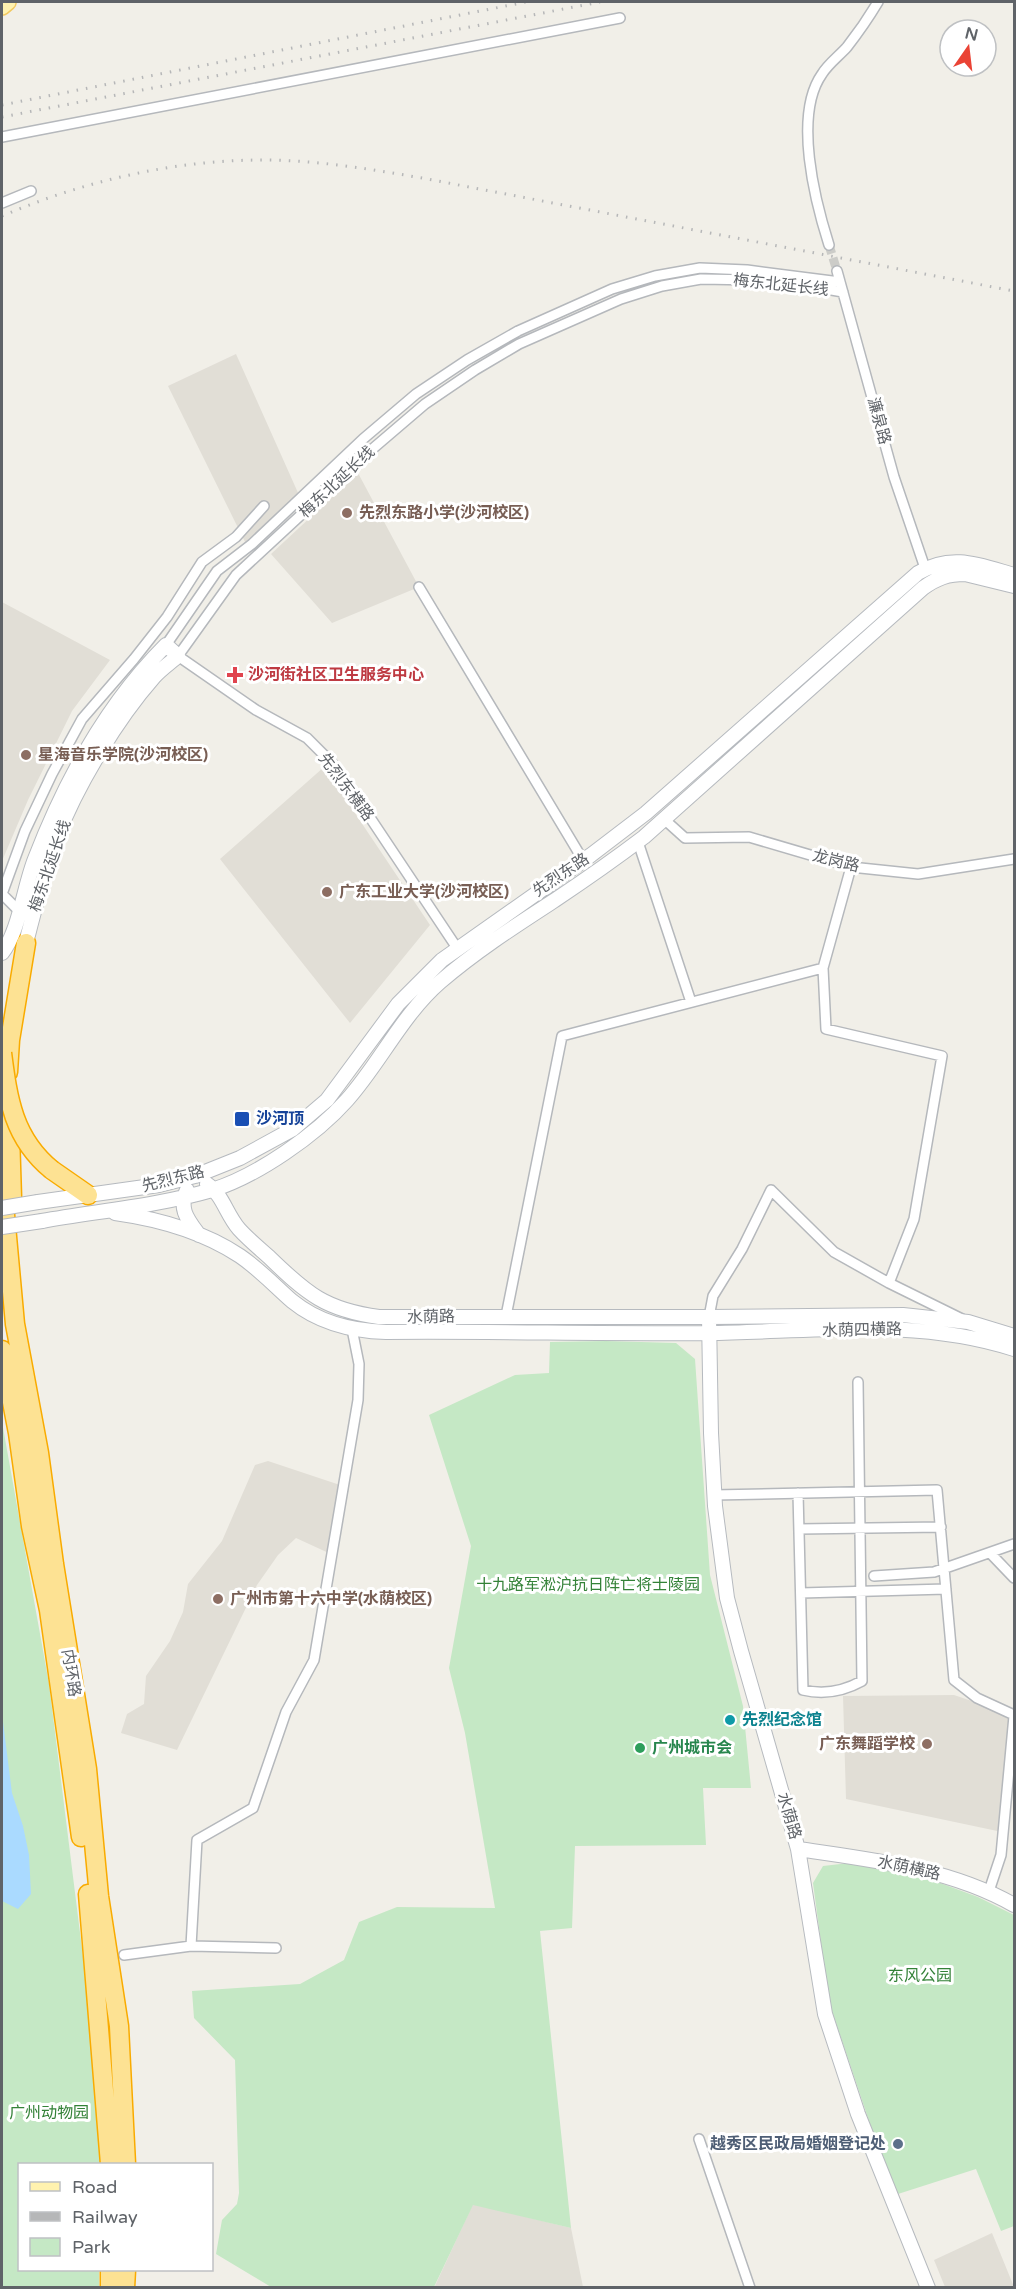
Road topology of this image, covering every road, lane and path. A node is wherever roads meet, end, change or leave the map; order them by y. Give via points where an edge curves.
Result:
1 (8, 2) edge
2 (878, 2) edge
3 (2, 7) edge
4 (620, 18) dead end
5 (2, 137) edge
6 (31, 190) dead end
7 (2, 202) edge
8 (828, 245) tunnel mouth
9 (700, 268) junction
10 (837, 271) tunnel mouth
11 (701, 279) junction
12 (840, 282) junction
13 (843, 292) junction
14 (518, 331) junction
15 (533, 338) junction
16 (298, 499) junction
17 (264, 506) dead end
18 (308, 509) junction
19 (202, 562) junction
20 (925, 568) junction
21 (217, 571) junction
22 (1014, 575) edge
23 (1014, 586) edge
24 (419, 587) dead end
25 (166, 645) junction
26 (178, 656) junction
27 (665, 820) junction
28 (638, 842) junction
29 (597, 851) junction
30 (1014, 859) edge
31 (583, 860) junction
32 (608, 865) junction
33 (851, 867) junction
34 (2, 894) edge
35 (19, 911) junction
36 (26, 943) joint
37 (457, 948) junction
38 (2, 953) edge
39 (823, 968) junction
40 (691, 1002) junction
41 (2, 1053) edge
42 (195, 1176) junction
43 (2, 1182) edge
44 (215, 1189) junction
45 (88, 1195) junction
46 (184, 1197) junction
47 (2, 1208) edge
48 (98, 1211) junction
49 (2, 1227) edge
50 (200, 1236) junction
51 (889, 1283) junction
52 (506, 1316) junction
53 (709, 1317) junction
54 (968, 1323) junction
55 (352, 1329) junction
56 (708, 1333) junction
57 (1014, 1336) edge
58 (1014, 1349) edge
59 (2, 1350) edge
60 (24, 1367) junction
61 (858, 1382) dead end
62 (858, 1492) junction
63 (798, 1493) junction
64 (714, 1495) junction
65 (940, 1527) junction
66 (860, 1528) junction
67 (799, 1529) junction
68 (1014, 1544) edge
69 (991, 1554) junction
70 (945, 1570) junction
71 (874, 1576) dead end
72 (1014, 1578) edge
73 (946, 1588) junction
74 (861, 1591) junction
75 (801, 1593) junction
76 (1014, 1715) edge
77 (1012, 1777) edge
78 (798, 1849) junction
79 (989, 1891) junction
80 (1014, 1905) edge
81 (191, 1946) junction
82 (276, 1948) dead end
83 (124, 1955) dead end
84 (699, 2139) dead end
85 (110, 2163) edge
86 (126, 2163) edge
87 (110, 2271) edge
88 (126, 2271) edge
89 (110, 2288) edge
90 (125, 2288) edge
91 (750, 2288) edge
92 (928, 2288) edge

1 - 3 main road
2 - 8 street via 821,75 810,102 810,174
4 - 5 street
6 - 7 street
9 - 11 street
9 - 12 street, 梅东北延长线
9 - 14 street, 梅东北延长线 via 612,289
10 - 12 street, 濂泉路
11 - 13 street, 梅东北延长线 via 774,282
11 - 15 street, 梅东北延长线 via 621,299
12 - 13 street, 濂泉路
13 - 20 street, 濂泉路 via 894,477
14 - 15 street
14 - 16 street, 梅东北延长线 via 416,394
15 - 18 street, 梅东北延长线 via 425,404
16 - 18 street
16 - 21 street, 梅东北延长线 via 252,544
17 - 19 street via 236,537
18 - 26 street, 梅东北延长线 via 236,575
19 - 21 street
19 - 34 street via 167,616 82,719 34,812
20 - 22 street, 先烈东路 via 960,561
20 - 29 street, 先烈东路 via 661,801
21 - 25 street, 梅东北延长线
23 - 27 street, 先烈东路 via 965,574 943,576 930,583
24 - 31 street
25 - 26 street, 先烈东横路
25 - 35 street, 梅东北延长线 via 118,700 95,735 47,830 26,881
26 - 36 street, 梅东北延长线 via 155,675 83,782 54,845
26 - 37 street, 先烈东横路 via 256,710 308,738 337,768
27 - 28 street, 先烈东路
27 - 33 street, 龙岗路 via 685,838 749,837
28 - 32 street, 先烈东路
28 - 40 street
29 - 31 street, 先烈东路
29 - 32 street
30 - 33 street, 龙岗路 via 918,874
31 - 37 street, 先烈东路
32 - 44 street, 先烈东路 via 500,936 438,984 350,1097 314,1133
33 - 39 street
34 - 35 street
35 - 38 street, 梅东北延长线 via 10,942
36 - 60 highway via 8,1064 14,1265
37 - 42 street, 先烈东路 via 410,990 315,1112 272,1142
39 - 40 street
39 - 51 street via 826,1029 942,1056 914,1219
40 - 52 street via 562,1036
41 - 45 highway, bridge via 12,1112 30,1147 52,1170
42 - 44 street, 水荫路
42 - 45 street, 先烈东路
42 - 46 street
43 - 60 highway, 内环路 via 12,1301
44 - 46 street, 先烈东路
44 - 52 street, 水荫路 via 238,1228 298,1286 336,1308 380,1317
45 - 47 street, 先烈东路, bridge
46 - 48 street, 先烈东路
46 - 50 street via 185,1216
48 - 49 street, 先烈东路, bridge
48 - 50 street, 水荫路 via 152,1220
50 - 55 street, 水荫路 via 242,1257 307,1311
51 - 53 street via 834,1252 771,1190 713,1296
51 - 54 street
52 - 53 street, 水荫路
53 - 54 street, 水荫四横路 via 903,1315
53 - 56 street, 水荫路
54 - 57 street, 水荫四横路
55 - 56 street, 水荫路
55 - 81 street via 359,1364 357,1400 314,1660 286,1712 253,1808 197,1840
56 - 58 street, 水荫四横路 via 900,1329 982,1339
56 - 64 street, 水荫路
59 - 85 highway, 内环路 via 77,1802
60 - 86 highway, 内环路 via 87,1769 99,1896 118,2025
61 - 62 street
62 - 63 street
62 - 65 street via 937,1490
62 - 66 street
63 - 64 street
63 - 67 street
64 - 78 street, 水荫路 via 734,1629
65 - 66 street
65 - 70 street
66 - 67 street
66 - 74 street
67 - 75 street
68 - 69 street
69 - 70 street
69 - 72 street
70 - 71 street
70 - 73 street
73 - 74 street
73 - 76 street via 954,1680 976,1698
74 - 75 street
74 - 75 street via 862,1681 845,1690 814,1693 803,1690
76 - 77 street
77 - 79 street via 1001,1855
78 - 79 street, 水荫横路 via 921,1870
78 - 92 street, 水荫路 via 828,2025 854,2104
79 - 80 street, 水荫横路
81 - 82 street
81 - 83 street
84 - 91 street
87 - 89 highway
88 - 90 highway

